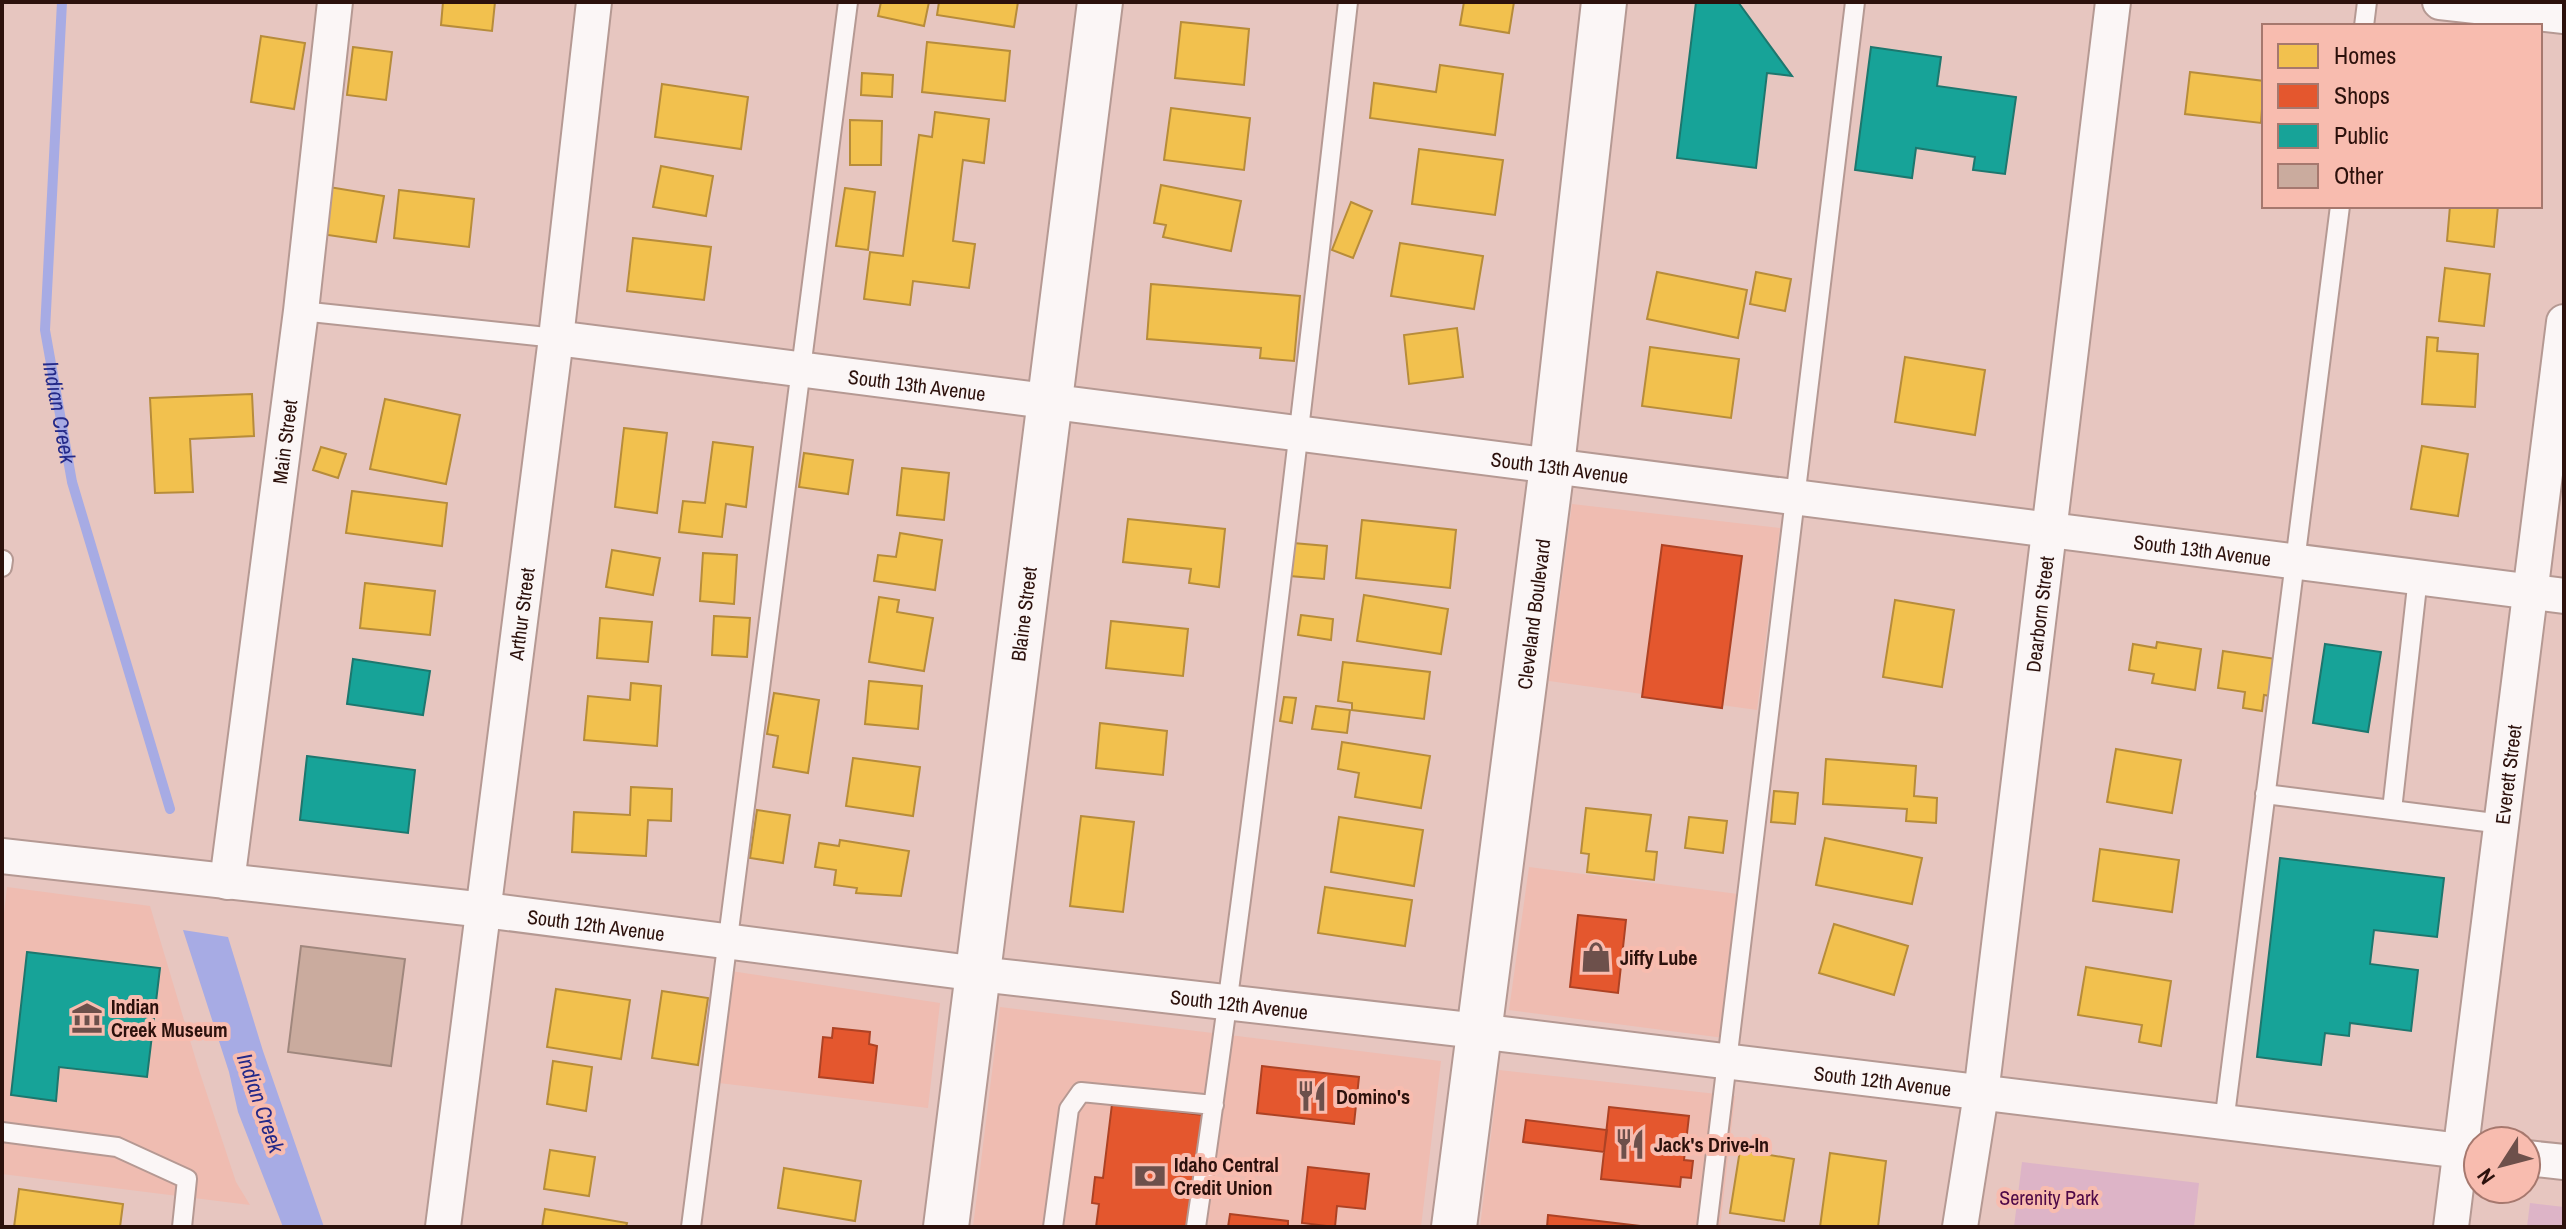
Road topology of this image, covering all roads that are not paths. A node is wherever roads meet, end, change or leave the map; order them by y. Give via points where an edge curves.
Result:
1 (335, 2) edge
2 (594, 2) edge
3 (848, 2) edge
4 (1100, 2) edge
5 (1348, 2) edge
6 (1604, 2) edge
7 (1855, 2) edge
8 (2113, 2) edge
9 (2367, 2) edge
10 (2440, 2) edge
11 (2564, 16) edge
12 (2364, 24) edge
13 (2340, 208) edge
14 (301, 311) junction
15 (2564, 322) edge
16 (556, 338) junction
17 (802, 370) junction
18 (1049, 401) junction
19 (1299, 434) junction
20 (1552, 466) junction
21 (1797, 497) junction
22 (2048, 530) junction
23 (3, 560) edge
24 (2295, 561) junction
25 (2, 567) edge
26 (2418, 577) junction
27 (2531, 592) junction
28 (2564, 596) edge
29 (2265, 794) junction
30 (2392, 810) junction
31 (2502, 824) junction
32 (2, 856) edge
33 (227, 882) junction
34 (485, 910) junction
35 (726, 941) junction
36 (979, 974) junction
37 (1229, 1002) junction
38 (1478, 1031) junction
39 (1728, 1062) junction
40 (1981, 1094) junction
41 (1214, 1105) junction
42 (2224, 1123) junction
43 (2473, 1125) edge
44 (2, 1132) edge
45 (2462, 1151) edge
46 (2542, 1160) edge
47 (2564, 1162) edge
48 (2462, 1184) edge
49 (182, 1227) edge
50 (443, 1227) edge
51 (691, 1227) edge
52 (946, 1227) edge
53 (1053, 1227) edge
54 (1196, 1227) edge
55 (1454, 1227) edge
56 (1707, 1227) edge
57 (1960, 1227) edge
58 (2451, 1227) edge

1 - 14 street, Main Street
2 - 16 street, Arthur Street
3 - 17 lane
4 - 18 main road, Blaine Street
5 - 19 lane
6 - 20 main road, Cleveland Boulevard
7 - 21 lane
8 - 22 street, Dearborn Street
9 - 12 lane
10 - 11 street
13 - 24 lane
14 - 16 lane
14 - 33 street, Main Street
15 - 27 street, Everett Street
16 - 17 street, South 13th Avenue
16 - 34 street, Arthur Street
17 - 18 street, South 13th Avenue
17 - 35 lane
18 - 19 street, South 13th Avenue
18 - 36 main road, Blaine Street
19 - 20 street, South 13th Avenue
19 - 37 lane
20 - 21 street, South 13th Avenue
20 - 38 main road, Cleveland Boulevard
21 - 22 street, South 13th Avenue
21 - 39 lane
22 - 24 street, South 13th Avenue
22 - 40 street, Dearborn Street
23 - 25 lane
24 - 26 street, South 13th Avenue
24 - 29 lane
26 - 27 street, South 13th Avenue
26 - 30 lane
27 - 28 street, South 13th Avenue
27 - 31 street, Everett Street
29 - 30 lane
29 - 42 lane
30 - 31 lane
31 - 43 street, Everett Street
32 - 33 street, South 12th Avenue
33 - 34 street, South 12th Avenue
34 - 35 street, South 12th Avenue
34 - 50 street, Arthur Street
35 - 36 street, South 12th Avenue
35 - 51 lane
36 - 37 street, South 12th Avenue
36 - 52 main road, Blaine Street
37 - 38 street, South 12th Avenue
37 - 41 lane
38 - 39 street, South 12th Avenue
38 - 55 main road, Cleveland Boulevard
39 - 40 street, South 12th Avenue
39 - 56 lane
40 - 42 street, South 12th Avenue
40 - 57 street, Dearborn Street
41 - 53 lane via 1081,1092 1069,1109
41 - 54 lane
42 - 45 street, South 12th Avenue
44 - 49 lane via 117,1147 187,1179
46 - 47 street
48 - 58 street, Everett Street

